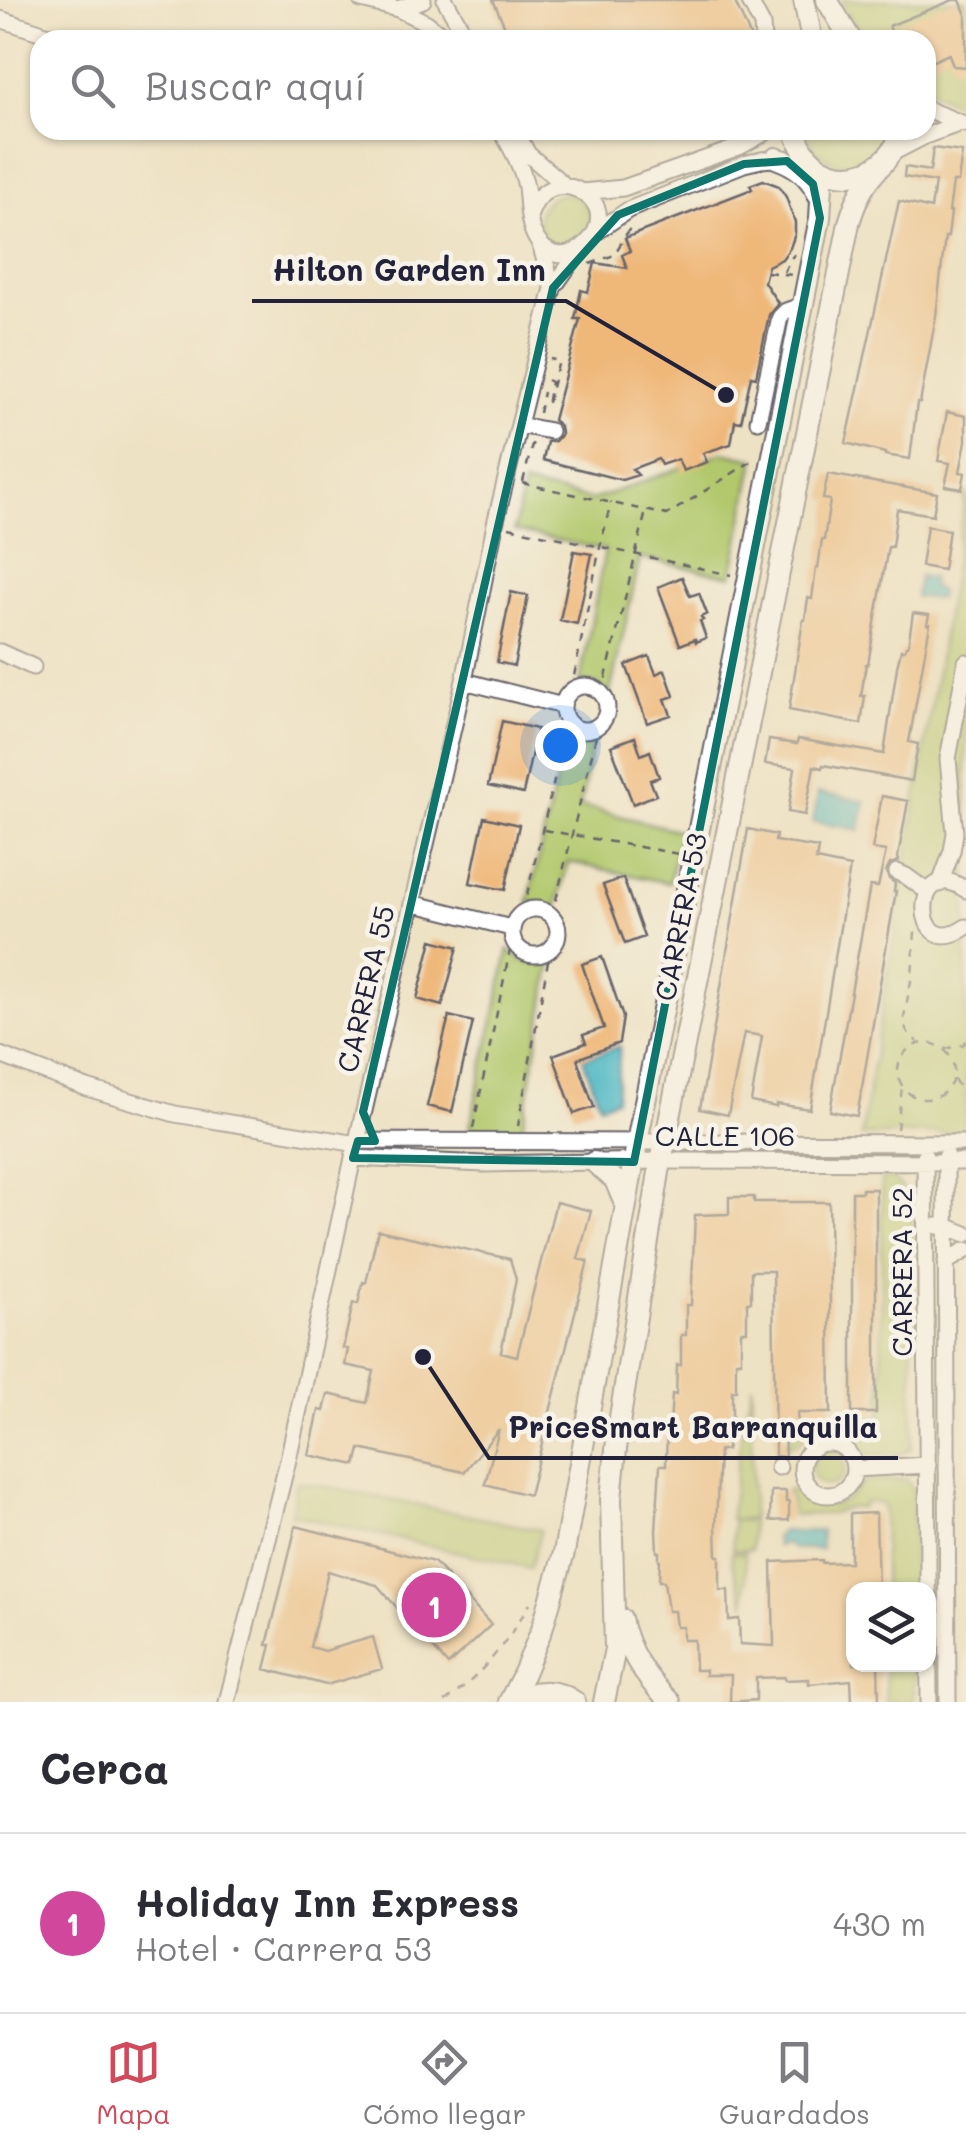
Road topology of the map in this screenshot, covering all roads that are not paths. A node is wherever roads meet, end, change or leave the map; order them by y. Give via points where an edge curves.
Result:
1 (361, 0) edge
2 (423, 0) edge
3 (444, 0) edge
4 (750, 0) edge
5 (804, 0) edge
6 (828, 0) edge
7 (398, 9) junction
8 (0, 19) edge
9 (34, 30) edge
10 (436, 30) edge
11 (462, 30) edge
12 (762, 30) edge
13 (810, 30) edge
14 (845, 30) edge
15 (936, 113) edge
16 (963, 124) edge
17 (936, 133) edge
18 (506, 140) edge
19 (520, 140) edge
20 (752, 140) edge
21 (800, 140) edge
22 (897, 140) edge
23 (918, 140) edge
24 (889, 157) junction
25 (776, 158) junction
26 (814, 162) junction
27 (565, 186) junction
28 (582, 192) junction
29 (822, 206) junction
30 (530, 214) junction
31 (596, 233) junction
32 (540, 244) junction
33 (580, 250) junction
34 (553, 288) junction
35 (803, 306) junction
36 (768, 372) junction
37 (786, 391) junction
38 (760, 422) junction
39 (518, 425) junction
40 (550, 431) dead end
41 (0, 652) edge
42 (966, 662) edge
43 (33, 667) dead end
44 (464, 682) junction
45 (568, 707) junction
46 (952, 792) junction
47 (966, 814) edge
48 (897, 872) dead end
49 (966, 887) edge
50 (934, 888) junction
51 (412, 903) junction
52 (966, 926) edge
53 (512, 933) junction
54 (0, 1055) edge
55 (363, 1112) junction
56 (406, 1142) junction
57 (489, 1142) junction
58 (922, 1143) junction
59 (946, 1143) junction
60 (966, 1143) edge
61 (356, 1148) junction
62 (635, 1152) junction
63 (662, 1152) junction
64 (594, 1162) junction
65 (927, 1162) junction
66 (946, 1162) junction
67 (966, 1162) edge
68 (484, 1164) junction
69 (626, 1206) junction
70 (927, 1226) junction
71 (946, 1226) junction
72 (966, 1234) edge
73 (966, 1250) edge
74 (946, 1262) junction
75 (947, 1446) junction
76 (928, 1453) junction
77 (854, 1468) dead end
78 (614, 1585) junction
79 (228, 1702) edge
80 (510, 1702) edge
81 (575, 1702) edge
82 (604, 1702) edge
83 (670, 1702) edge
84 (929, 1702) edge
85 (948, 1702) edge

1 - 7 street
2 - 7 street
3 - 11 street
4 - 12 street
5 - 13 main road
6 - 14 main road
7 - 10 street
8 - 9 street
15 - 16 street
16 - 17 street
18 - 30 street via 521,169
19 - 27 street
20 - 28 street via 623,188
21 - 26 main road
22 - 24 main road, CARRERA 53
23 - 24 street
24 - 26 main road via 853,175
24 - 63 main road, CARRERA 53 via 864,183 849,223
25 - 26 street
25 - 29 main road via 806,174
25 - 31 street via 628,210
26 - 29 main road, CARRERA 53
27 - 28 street
27 - 30 street via 539,197
28 - 31 street via 596,210
29 - 35 main road, CARRERA 53
30 - 32 street
31 - 33 street
32 - 33 street via 559,254
32 - 34 street
33 - 34 street, CARRERA 55
34 - 39 street, CARRERA 55
35 - 36 street via 780,317
35 - 37 main road, CARRERA 53
36 - 37 street
36 - 38 street
37 - 38 main road, CARRERA 53
38 - 62 main road, CARRERA 53 via 747,579
39 - 40 street
39 - 44 street, CARRERA 55
41 - 43 street
42 - 46 street via 948,759
44 - 45 street
44 - 51 street, CARRERA 55
45 - 45 street via 587,686 602,694 607,710 599,725 583,730
46 - 47 street
46 - 50 street via 952,851
48 - 50 street
49 - 50 street
50 - 52 street via 923,905 929,925 954,933
51 - 53 street
51 - 55 street, CARRERA 55
53 - 53 street via 516,918 534,908 552,916 558,934 540,956 518,948
54 - 61 street, CALLE 106 via 175,1114
55 - 56 street via 378,1134
55 - 61 street, CARRERA 55
56 - 57 street, CALLE 106
56 - 61 street, CALLE 106
57 - 62 street, CALLE 106
57 - 68 street
58 - 59 street, CALLE 106
58 - 63 street, CALLE 106
58 - 65 street, CARRERA 52
59 - 60 street, CALLE 106
59 - 66 street, CARRERA 52
61 - 68 street, CALLE 106
61 - 79 street, CARRERA 55
62 - 63 street, CALLE 106
62 - 64 street, CALLE 106
62 - 69 main road, CARRERA 53
63 - 65 street, CALLE 106
63 - 78 main road, CARRERA 53 via 618,1430 611,1499
64 - 68 street, CALLE 106
64 - 69 main road via 615,1180
65 - 66 street, CALLE 106
65 - 70 street, CARRERA 52
66 - 67 street, CALLE 106
66 - 71 street, CARRERA 52
69 - 80 main road, CARRERA 53 via 564,1553 542,1630
70 - 71 street
70 - 76 street, CARRERA 52
71 - 72 street
71 - 74 street, CARRERA 52
73 - 74 street
74 - 75 street, CARRERA 52
75 - 76 street
75 - 85 street, CARRERA 52
76 - 77 street
76 - 84 street, CARRERA 52
78 - 82 main road, CARRERA 53 via 615,1649
78 - 83 main road via 625,1638
80 - 81 main road via 543,1692

